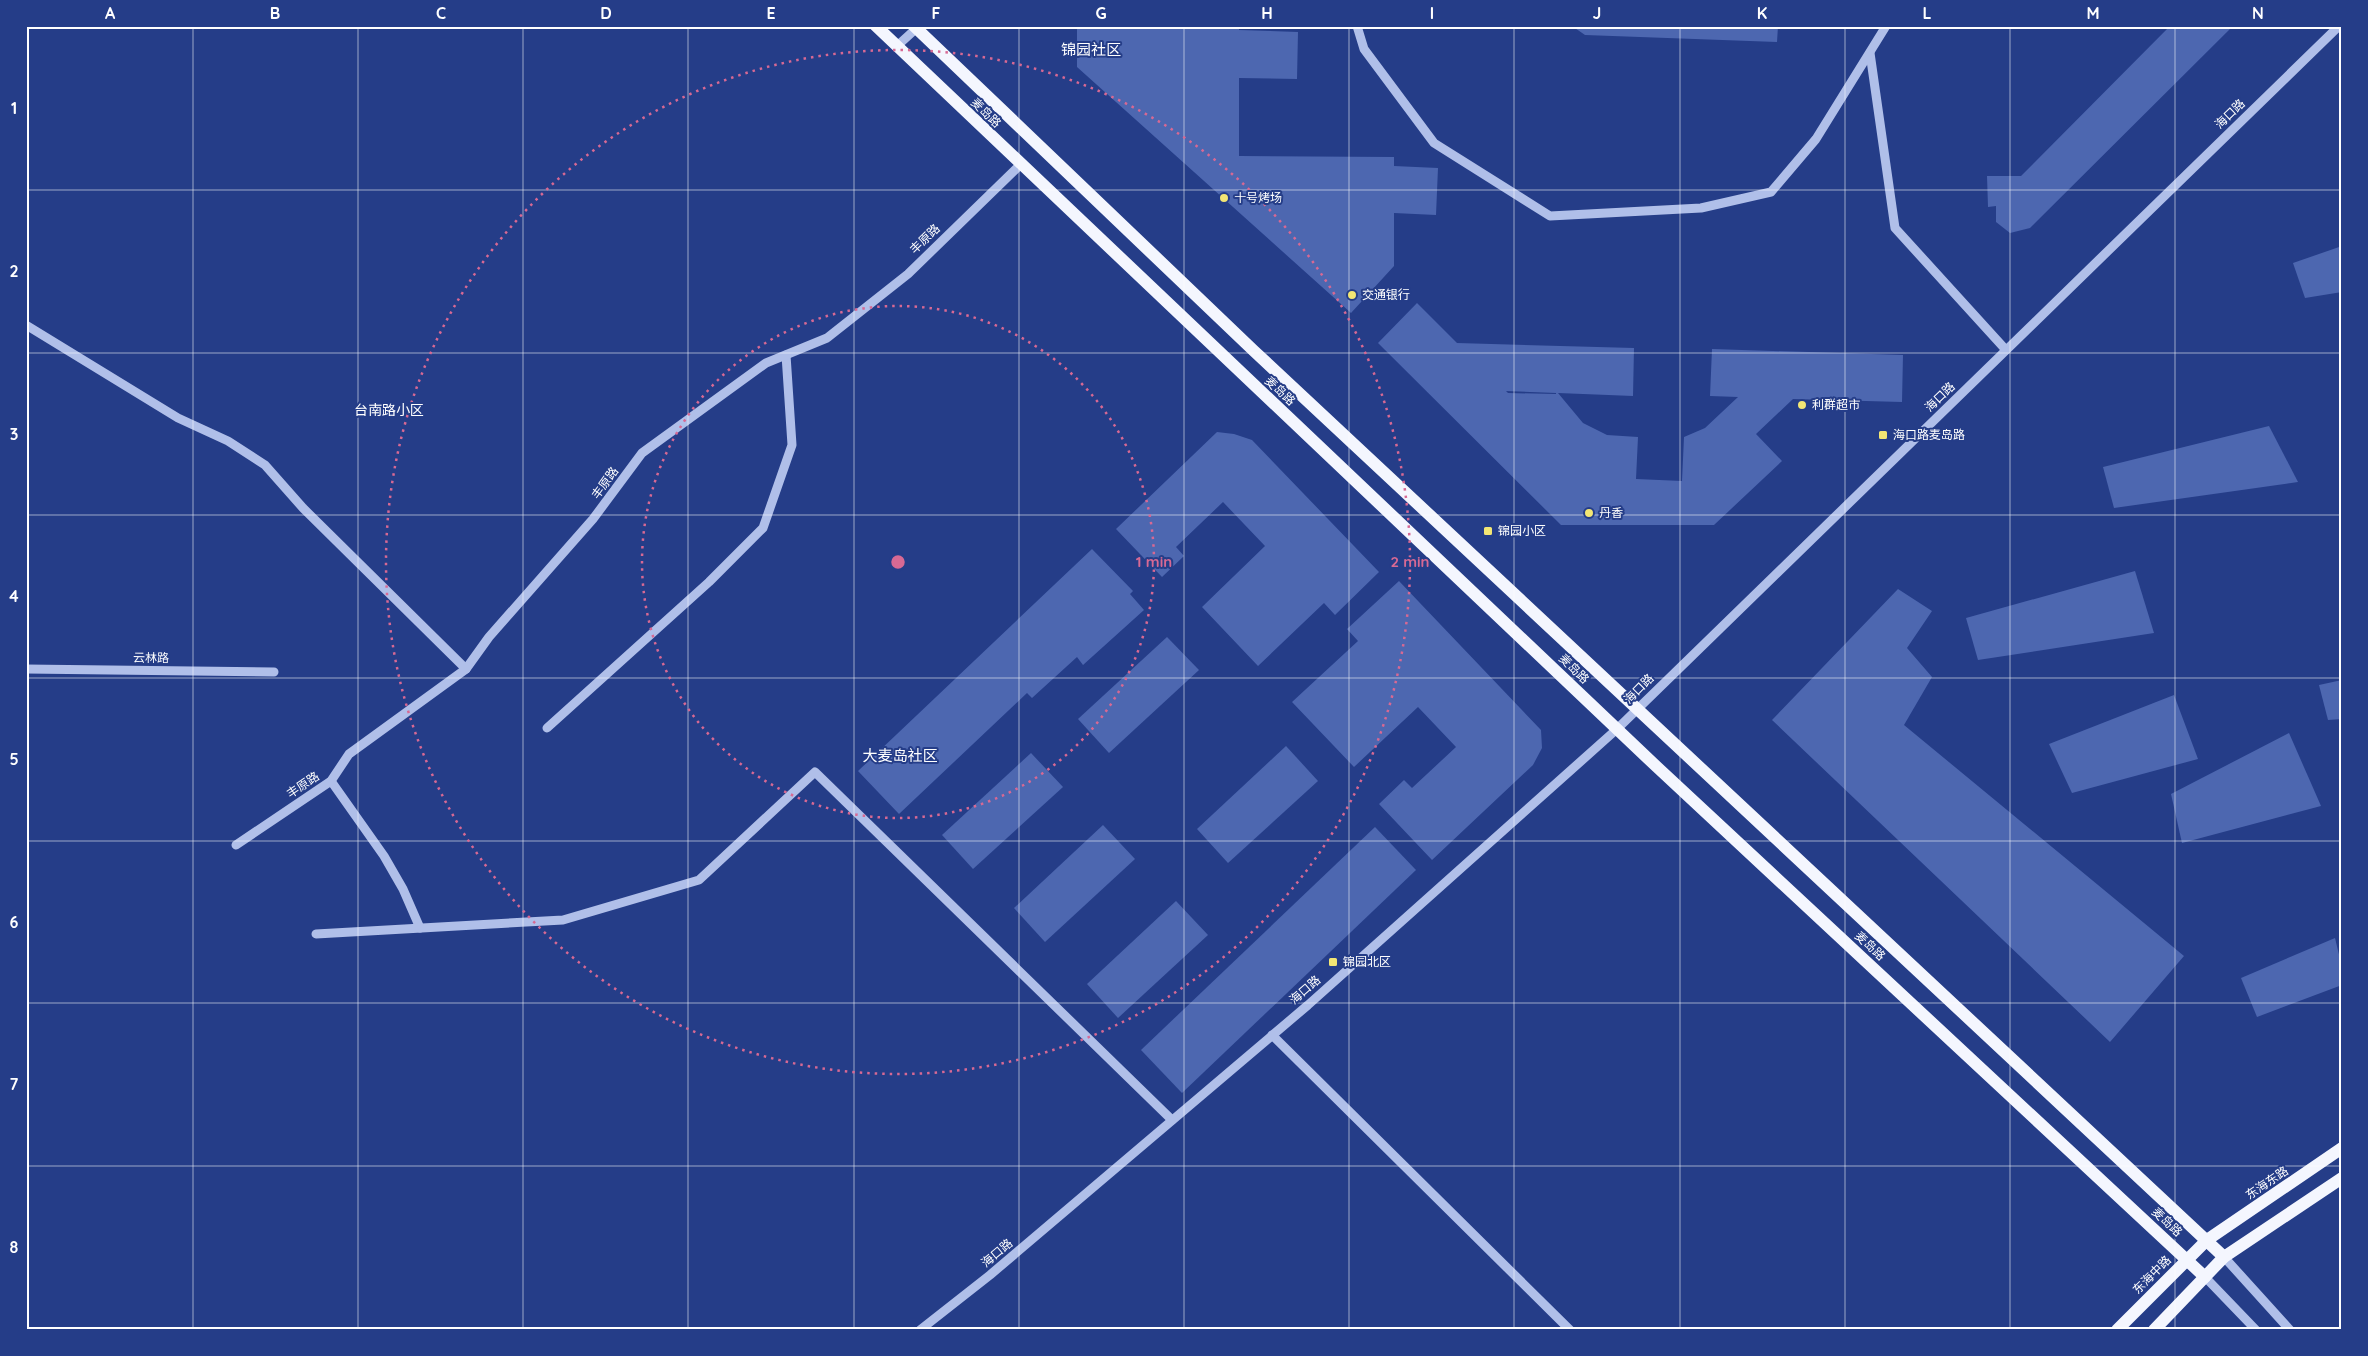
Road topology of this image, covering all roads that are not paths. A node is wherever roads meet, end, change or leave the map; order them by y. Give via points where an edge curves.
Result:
1 (876, 26) edge
2 (1357, 26) edge
3 (1886, 26) edge
4 (2339, 26) edge
5 (916, 27) edge
6 (897, 46) junction
7 (1870, 53) junction
8 (1020, 165) junction
9 (26, 326) edge
10 (2006, 350) junction
11 (786, 355) junction
12 (26, 669) edge
13 (466, 669) junction
14 (274, 672) dead end
15 (1636, 709) junction
16 (547, 728) dead end
17 (1617, 729) junction
18 (331, 781) junction
19 (236, 845) dead end
20 (420, 928) junction
21 (316, 934) dead end
22 (1272, 1035) junction
23 (1172, 1120) junction
24 (2342, 1148) edge
25 (2342, 1178) edge
26 (2207, 1240) junction
27 (2224, 1257) junction
28 (2187, 1259) junction
29 (2205, 1277) junction
30 (920, 1330) edge
31 (1570, 1330) edge
32 (2117, 1330) edge
33 (2154, 1330) edge
34 (2256, 1330) edge
35 (2290, 1330) edge

1 - 6 main road, 麦岛路
2 - 7 street via 1364,48 1434,143 1550,216 1701,208 1771,192 1816,139
3 - 7 street
4 - 10 street, 海口路
5 - 6 street
5 - 15 main road, 麦岛路
6 - 8 main road, 麦岛路
7 - 10 street via 1895,228
8 - 11 street, 丰原路 via 908,274 827,338
8 - 17 main road, 麦岛路
9 - 13 street via 178,418 228,441 265,465 303,508
10 - 15 street, 海口路
11 - 13 street, 丰原路 via 766,363 642,452 593,519 489,637
11 - 16 street via 792,445 763,528 709,582
12 - 14 street, 云林路
13 - 18 street, 丰原路 via 349,754
15 - 17 street, 海口路
15 - 26 main road, 麦岛路
17 - 22 street, 海口路
17 - 28 main road, 麦岛路
18 - 19 street, 丰原路
18 - 20 street via 384,856 403,888
20 - 21 street
20 - 23 street via 563,920 699,880 815,772
22 - 23 street, 海口路
22 - 31 street
23 - 30 street, 海口路 via 990,1275
24 - 26 main road, 东海东路
25 - 27 main road
26 - 27 main road, 麦岛路
26 - 28 main road, 东海中路
27 - 29 main road
27 - 35 street, 麦岛路
28 - 29 main road, 麦岛路
28 - 32 main road, 东海中路
29 - 33 main road
29 - 34 street, 麦岛路

